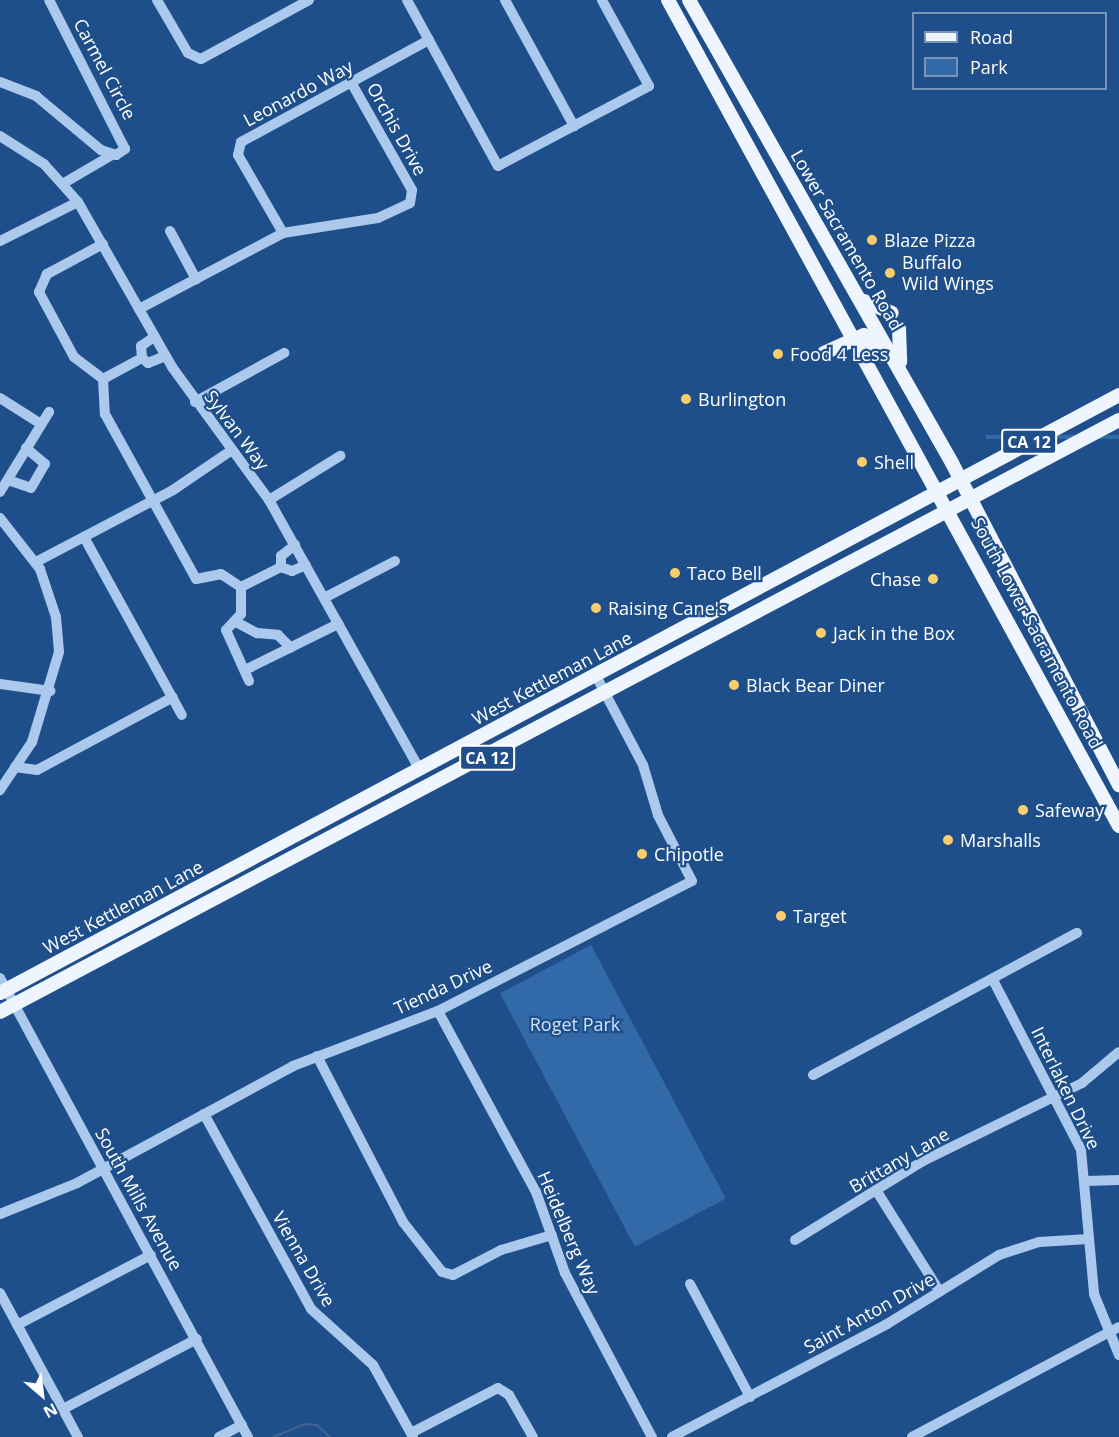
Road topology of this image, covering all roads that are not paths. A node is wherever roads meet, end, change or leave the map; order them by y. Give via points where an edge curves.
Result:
1 (49, 0) edge
2 (157, 0) edge
3 (309, 0) edge
4 (407, 0) edge
5 (505, 0) edge
6 (602, 0) edge
7 (668, 0) edge
8 (689, 0) edge
9 (429, 40) junction
10 (0, 82) edge
11 (352, 84) junction
12 (574, 126) junction
13 (0, 136) edge
14 (112, 155) junction
15 (64, 183) junction
16 (78, 202) junction
17 (170, 231) dead end
18 (284, 233) junction
19 (0, 241) edge
20 (103, 244) junction
21 (196, 279) junction
22 (855, 289) junction
23 (139, 309) junction
24 (892, 313) dead end
25 (899, 328) dead end
26 (154, 337) junction
27 (854, 338) junction
28 (284, 353) dead end
29 (824, 353) dead end
30 (165, 356) junction
31 (142, 358) junction
32 (103, 379) junction
33 (908, 384) junction
34 (1119, 395) edge
35 (0, 398) edge
36 (195, 402) junction
37 (49, 412) dead end
38 (1119, 420) edge
39 (41, 424) junction
40 (26, 448) junction
41 (232, 450) junction
42 (340, 456) dead end
43 (960, 479) junction
44 (8, 480) junction
45 (940, 490) junction
46 (0, 492) edge
47 (971, 499) junction
48 (154, 500) junction
49 (269, 500) junction
50 (950, 510) junction
51 (0, 518) edge
52 (84, 537) junction
53 (295, 545) junction
54 (395, 561) dead end
55 (36, 562) junction
56 (306, 565) junction
57 (281, 567) junction
58 (241, 587) junction
59 (324, 598) junction
60 (236, 622) junction
61 (338, 624) junction
62 (291, 648) junction
63 (596, 676) junction
64 (0, 684) edge
65 (51, 691) junction
66 (606, 694) junction
67 (173, 696) junction
68 (182, 715) dead end
69 (15, 767) junction
70 (419, 768) junction
71 (2, 783) edge
72 (1119, 785) edge
73 (1119, 826) edge
74 (1077, 933) dead end
75 (993, 980) junction
76 (2, 987) edge
77 (13, 1004) junction
78 (438, 1011) junction
79 (0, 1012) edge
80 (1119, 1052) edge
81 (317, 1056) junction
82 (813, 1075) dead end
83 (1056, 1098) junction
84 (204, 1114) junction
85 (106, 1168) junction
86 (1119, 1180) edge
87 (1088, 1181) junction
88 (876, 1190) junction
89 (0, 1214) edge
90 (552, 1235) junction
91 (1089, 1239) junction
92 (795, 1240) dead end
93 (151, 1255) junction
94 (690, 1284) dead end
95 (940, 1292) junction
96 (0, 1293) edge
97 (17, 1325) junction
98 (1119, 1327) edge
99 (1107, 1333) junction
100 (197, 1339) junction
101 (1119, 1355) edge
102 (750, 1397) junction
103 (63, 1409) junction
104 (242, 1425) junction
105 (412, 1435) edge
106 (78, 1437) edge
107 (219, 1437) edge
108 (248, 1437) edge
109 (533, 1437) edge
110 (652, 1437) edge
111 (672, 1437) edge
112 (912, 1437) edge

1 - 14 street, Carmel Circle via 126,143 125,149
2 - 3 street via 195,57 208,56
4 - 9 street
5 - 12 street
6 - 12 street via 649,86
7 - 27 main road
8 - 22 main road, Lower Sacramento Road via 832,230
9 - 11 street, Leonardo Way
9 - 12 street via 498,166
10 - 14 street via 36,96
11 - 18 street, Leonardo Way via 238,147
11 - 18 street, Orchis Drive via 413,197 378,218
13 - 15 street, Sylvan Way
14 - 15 street
15 - 16 street, Sylvan Way
16 - 19 street
16 - 20 street, Sylvan Way
17 - 21 street
18 - 21 street
20 - 23 street, Sylvan Way
20 - 32 street via 46,274 38,285 74,357
21 - 23 street
22 - 24 main road via 874,308
22 - 33 main road, Lower Sacramento Road
23 - 26 street, Sylvan Way
25 - 33 main road via 898,357
26 - 30 street, Sylvan Way
26 - 31 street via 141,346
27 - 29 main road
27 - 33 main road via 871,338 894,374
27 - 45 main road
28 - 36 street
30 - 31 street via 148,363
30 - 36 street, Sylvan Way
31 - 32 street
32 - 48 street via 105,414
33 - 43 main road, Lower Sacramento Road
34 - 43 main road, West Kettleman Lane / CA 12
35 - 39 street
36 - 41 street, Sylvan Way
37 - 39 street
38 - 47 main road, West Kettleman Lane / CA 12
39 - 40 street
40 - 44 street
40 - 44 street via 45,464 30,488
41 - 48 street
41 - 49 street, Sylvan Way
42 - 49 street
43 - 45 main road, West Kettleman Lane / CA 12
43 - 47 main road, Lower Sacramento Road
44 - 46 street
45 - 50 main road, South Lower Sacramento Road
45 - 63 main road, West Kettleman Lane / CA 12
47 - 50 main road, West Kettleman Lane / CA 12
47 - 72 main road, South Lower Sacramento Road
48 - 52 street
48 - 58 street via 196,579 221,574
49 - 53 street, Sylvan Way
50 - 66 main road, West Kettleman Lane / CA 12
50 - 73 main road, South Lower Sacramento Road
51 - 55 street
52 - 55 street
52 - 67 street
53 - 56 street, Sylvan Way
53 - 57 street via 281,556
54 - 59 street
55 - 65 street via 56,617 59,652
56 - 57 street via 292,571
56 - 59 street, Sylvan Way
57 - 58 street
58 - 60 street via 244,604
59 - 61 street, Sylvan Way
60 - 62 street via 257,633 278,635
60 - 62 street via 226,630 248,675
61 - 62 street
61 - 70 street, Sylvan Way
63 - 66 street, Tienda Drive
63 - 70 main road, West Kettleman Lane / CA 12
64 - 65 street
65 - 69 street via 32,742
66 - 77 main road, West Kettleman Lane / CA 12
66 - 78 street, Tienda Drive via 692,881
67 - 68 street
67 - 69 street via 37,770
69 - 71 street
70 - 76 main road, West Kettleman Lane / CA 12
74 - 75 street
75 - 82 street
75 - 83 street, Interlaken Drive
76 - 77 street, South Mills Avenue
77 - 79 main road, West Kettleman Lane / CA 12
77 - 85 street, South Mills Avenue
78 - 81 street, Tienda Drive
78 - 90 street, Heidelberg Way via 536,1192
80 - 83 street, Brittany Lane
81 - 84 street, Tienda Drive
81 - 90 street via 403,1222 446,1275
83 - 87 street, Interlaken Drive via 1081,1150
83 - 88 street, Brittany Lane via 935,1154
84 - 85 street, Tienda Drive
84 - 105 street, Vienna Drive via 311,1309 373,1365
85 - 89 street, Tienda Drive
85 - 93 street, South Mills Avenue
86 - 87 street
87 - 91 street, Interlaken Drive
88 - 92 street, Brittany Lane
88 - 95 street
90 - 110 street, Heidelberg Way via 570,1282
91 - 95 street, Saint Anton Drive via 1039,1242 1009,1251
91 - 99 street, Interlaken Drive via 1094,1294
93 - 97 street
93 - 100 street, South Mills Avenue
94 - 102 street
95 - 102 street, Saint Anton Drive
96 - 97 street
97 - 103 street
98 - 99 street
99 - 101 street, Interlaken Drive
99 - 112 street
100 - 103 street
100 - 104 street, South Mills Avenue
102 - 111 street, Saint Anton Drive
103 - 106 street
104 - 107 street
104 - 108 street, South Mills Avenue
105 - 109 street via 502,1389

